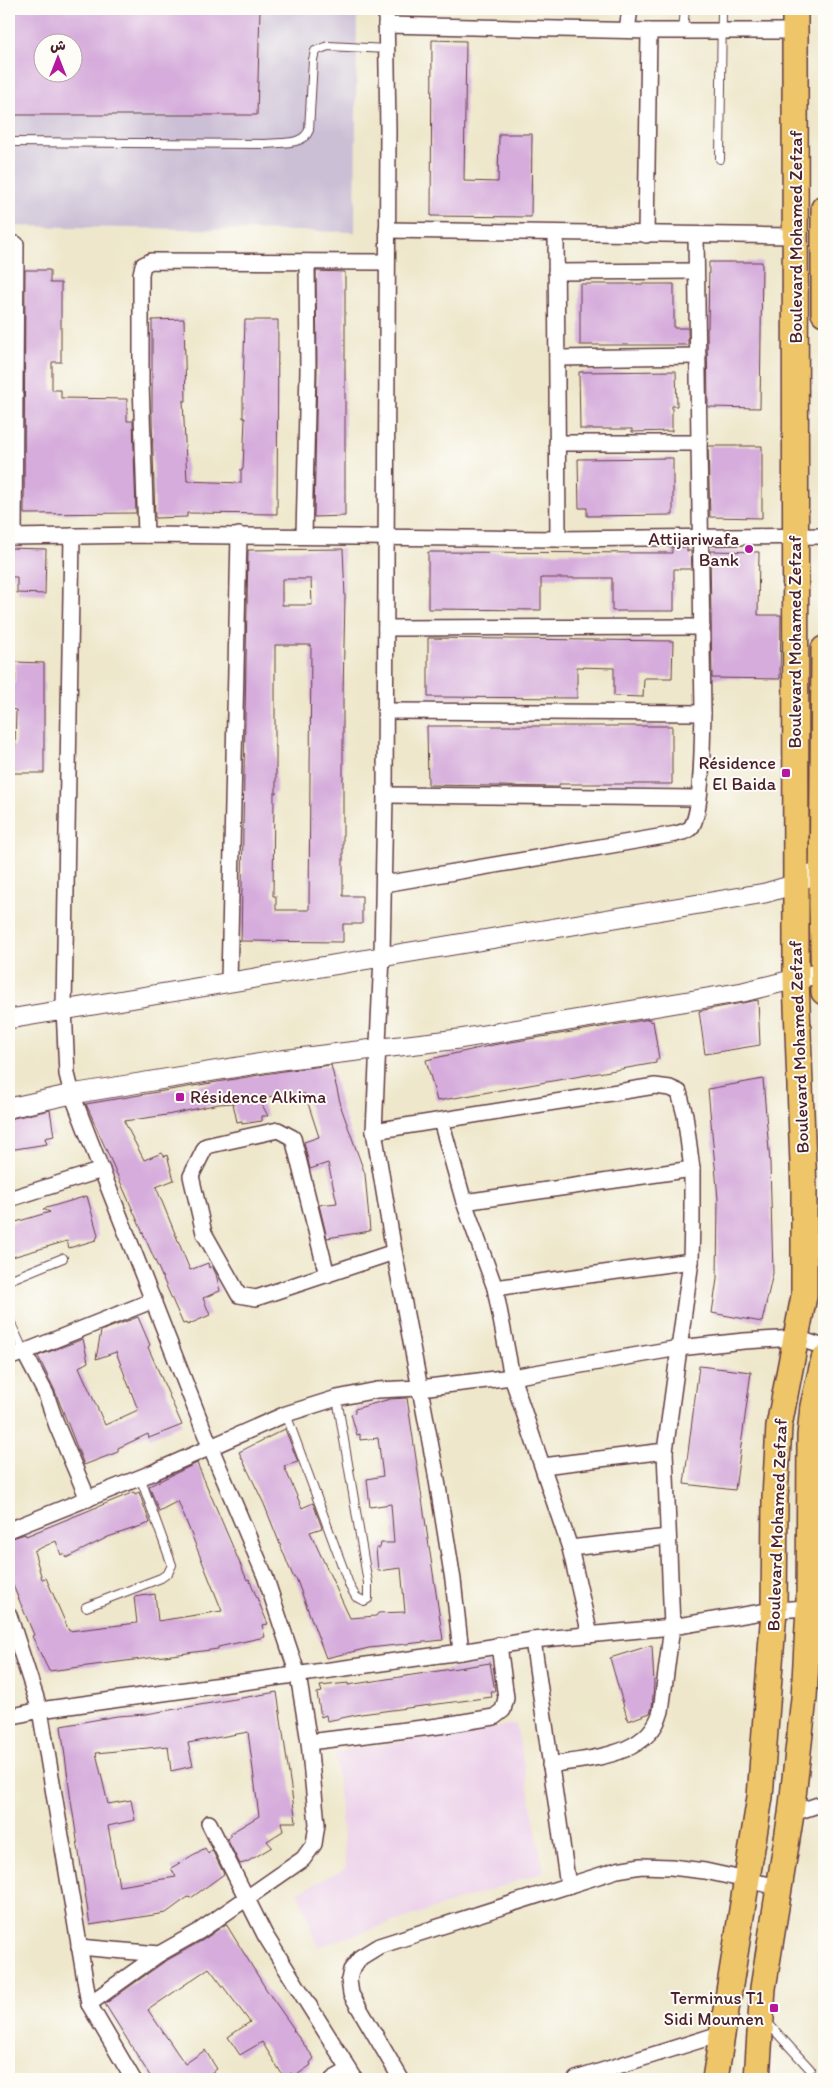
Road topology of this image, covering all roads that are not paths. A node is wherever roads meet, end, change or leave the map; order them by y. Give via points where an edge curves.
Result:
1 (386, 9) edge
2 (630, 9) edge
3 (685, 9) edge
4 (722, 9) edge
5 (795, 20) edge
6 (386, 25) junction
7 (628, 30) junction
8 (649, 31) junction
9 (683, 31) junction
10 (722, 31) junction
11 (387, 48) junction
12 (9, 142) edge
13 (720, 159) dead end
14 (824, 208) edge
15 (387, 230) junction
16 (556, 234) junction
17 (646, 235) junction
18 (696, 236) junction
19 (796, 236) junction
20 (16, 244) dead end
21 (307, 262) junction
22 (387, 262) junction
23 (696, 271) junction
24 (556, 272) junction
25 (796, 277) junction
26 (824, 278) edge
27 (824, 313) edge
28 (698, 356) junction
29 (557, 358) junction
30 (699, 442) junction
31 (557, 443) junction
32 (146, 535) junction
33 (239, 535) junction
34 (72, 536) junction
35 (304, 536) junction
36 (700, 536) junction
37 (795, 536) junction
38 (824, 536) edge
39 (11, 537) edge
40 (387, 538) junction
41 (558, 539) junction
42 (702, 627) junction
43 (386, 628) junction
44 (824, 649) edge
45 (386, 711) junction
46 (703, 713) junction
47 (385, 795) junction
48 (698, 798) junction
49 (823, 869) edge
50 (796, 882) junction
51 (384, 884) junction
52 (382, 956) junction
53 (824, 979) edge
54 (796, 980) junction
55 (229, 982) junction
56 (64, 1008) junction
57 (9, 1019) edge
58 (378, 1049) junction
59 (72, 1094) junction
60 (9, 1108) edge
61 (441, 1120) junction
62 (374, 1131) junction
63 (692, 1169) junction
64 (102, 1170) junction
65 (9, 1199) edge
66 (464, 1202) junction
67 (394, 1252) junction
68 (63, 1258) dead end
69 (691, 1261) junction
70 (327, 1275) junction
71 (9, 1280) edge
72 (494, 1288) junction
73 (154, 1300) junction
74 (9, 1320) edge
75 (797, 1338) junction
76 (824, 1347) edge
77 (679, 1348) junction
78 (24, 1352) junction
79 (9, 1358) edge
80 (824, 1359) edge
81 (512, 1377) junction
82 (420, 1388) junction
83 (337, 1398) junction
84 (286, 1414) junction
85 (210, 1446) junction
86 (665, 1451) junction
87 (543, 1466) junction
88 (140, 1478) junction
89 (817, 1496) edge
90 (88, 1499) junction
91 (9, 1530) edge
92 (668, 1536) junction
93 (570, 1548) junction
94 (86, 1607) dead end
95 (809, 1608) junction
96 (774, 1610) junction
97 (9, 1615) edge
98 (672, 1627) junction
99 (590, 1635) junction
100 (533, 1640) junction
101 (499, 1645) junction
102 (461, 1652) junction
103 (298, 1675) junction
104 (40, 1710) junction
105 (9, 1716) edge
106 (309, 1742) junction
107 (550, 1765) junction
108 (824, 1803) edge
109 (792, 1814) junction
110 (209, 1823) dead end
111 (748, 1881) junction
112 (568, 1886) junction
113 (779, 1887) junction
114 (246, 1899) junction
115 (78, 1947) junction
116 (159, 1954) junction
117 (89, 2004) junction
118 (761, 2015) junction
119 (722, 2033) junction
120 (810, 2069) dead end
121 (352, 2074) edge
122 (133, 2079) edge
123 (333, 2079) edge
124 (401, 2079) edge
125 (576, 2079) edge
126 (715, 2079) edge
127 (757, 2079) edge

1 - 6 street
2 - 7 street
3 - 9 lane
4 - 10 lane
5 - 10 street
5 - 19 main road, Boulevard Mohamed Zefzaf
6 - 7 street
6 - 11 street
7 - 8 street
8 - 9 street
8 - 17 street
9 - 10 street
10 - 13 lane
11 - 12 lane via 328,46 316,51 309,130 300,141 266,144
11 - 15 street
14 - 26 main road, Boulevard Mohamed Zefzaf
15 - 16 street
15 - 22 street
16 - 17 street
16 - 24 street
17 - 18 street
18 - 19 street
18 - 23 street
19 - 25 main road, Boulevard Mohamed Zefzaf
20 - 39 street
21 - 22 street
21 - 32 street via 151,260 142,267 141,383
21 - 35 street
22 - 40 street
23 - 24 street
23 - 28 street
24 - 29 street
25 - 26 street
25 - 37 main road, Boulevard Mohamed Zefzaf
26 - 27 main road, Boulevard Mohamed Zefzaf
28 - 29 street
28 - 30 street
29 - 31 street
30 - 31 street
30 - 36 street
31 - 41 street
32 - 33 street
32 - 34 street
33 - 35 street
33 - 55 street
34 - 39 street
34 - 56 street
35 - 40 street
36 - 37 street
36 - 41 street
36 - 42 street
37 - 38 street
37 - 50 main road, Boulevard Mohamed Zefzaf
40 - 41 street
40 - 43 street
42 - 43 street
42 - 46 street
43 - 45 street
44 - 49 main road, Boulevard Mohamed Zefzaf
45 - 46 street
45 - 47 street
46 - 48 street
47 - 48 street
47 - 51 street
48 - 51 street via 693,824 684,832
49 - 50 street
49 - 53 main road, Boulevard Mohamed Zefzaf
50 - 52 street via 764,893
50 - 54 main road, Boulevard Mohamed Zefzaf
51 - 52 street
52 - 55 street
52 - 58 street
53 - 54 street
54 - 58 street via 614,1014
54 - 75 main road, Boulevard Mohamed Zefzaf via 804,1234 804,1296
55 - 56 street
56 - 57 street
56 - 59 street via 66,1057
58 - 59 street via 281,1060
58 - 62 street
59 - 60 street
59 - 64 street
61 - 62 street
61 - 63 street via 646,1087 670,1088 679,1092 686,1115
61 - 66 street
62 - 67 street
63 - 66 street
63 - 69 street
64 - 65 street
64 - 73 street
66 - 72 street
67 - 70 street
67 - 82 street
68 - 71 lane
69 - 72 street
69 - 77 street
70 - 70 street via 256,1298 239,1295 204,1233 191,1176 206,1146 278,1130 293,1138
72 - 81 street
73 - 78 street
73 - 85 street
74 - 78 lane
75 - 76 street
75 - 77 street
75 - 96 main road, Boulevard Mohamed Zefzaf via 779,1426
77 - 81 street
77 - 86 street
78 - 79 street
78 - 90 street via 46,1394
80 - 89 main road, Boulevard Mohamed Zefzaf via 813,1406
81 - 82 street
81 - 87 street
82 - 83 street via 377,1390
82 - 102 street
83 - 84 street
83 - 84 lane via 368,1583 368,1599 364,1601 356,1598 350,1587
84 - 85 street
85 - 88 street
85 - 103 street via 265,1576
86 - 87 street
86 - 92 street
87 - 93 street
88 - 90 street
88 - 94 lane via 172,1565 160,1578
89 - 95 main road, Boulevard Mohamed Zefzaf
90 - 91 street
92 - 93 street
92 - 98 street
93 - 99 street
95 - 96 street
95 - 109 main road, Boulevard Mohamed Zefzaf
96 - 98 street
96 - 111 main road, Boulevard Mohamed Zefzaf via 765,1746
97 - 104 street
98 - 99 street
98 - 107 street via 661,1711 650,1734 619,1752
99 - 100 street
100 - 101 street
100 - 107 street
101 - 102 street
101 - 106 street via 506,1698 503,1710 494,1717
102 - 103 street
103 - 104 street
103 - 106 street
104 - 105 street
104 - 115 street
106 - 114 street via 317,1824 314,1844 303,1859
107 - 112 street
108 - 109 street
109 - 113 main road, Boulevard Mohamed Zefzaf
110 - 114 street
111 - 112 street via 686,1868 641,1866
111 - 113 street
111 - 119 main road, Boulevard Mohamed Zefzaf
112 - 124 street via 388,1943 361,1957 348,1980 351,1994
113 - 118 main road, Boulevard Mohamed Zefzaf
114 - 116 street
114 - 121 street
115 - 116 street
115 - 117 street
116 - 117 street
117 - 122 street
118 - 120 lane
118 - 127 main road, Boulevard Mohamed Zefzaf
119 - 125 street
119 - 126 main road, Boulevard Mohamed Zefzaf
121 - 123 street

